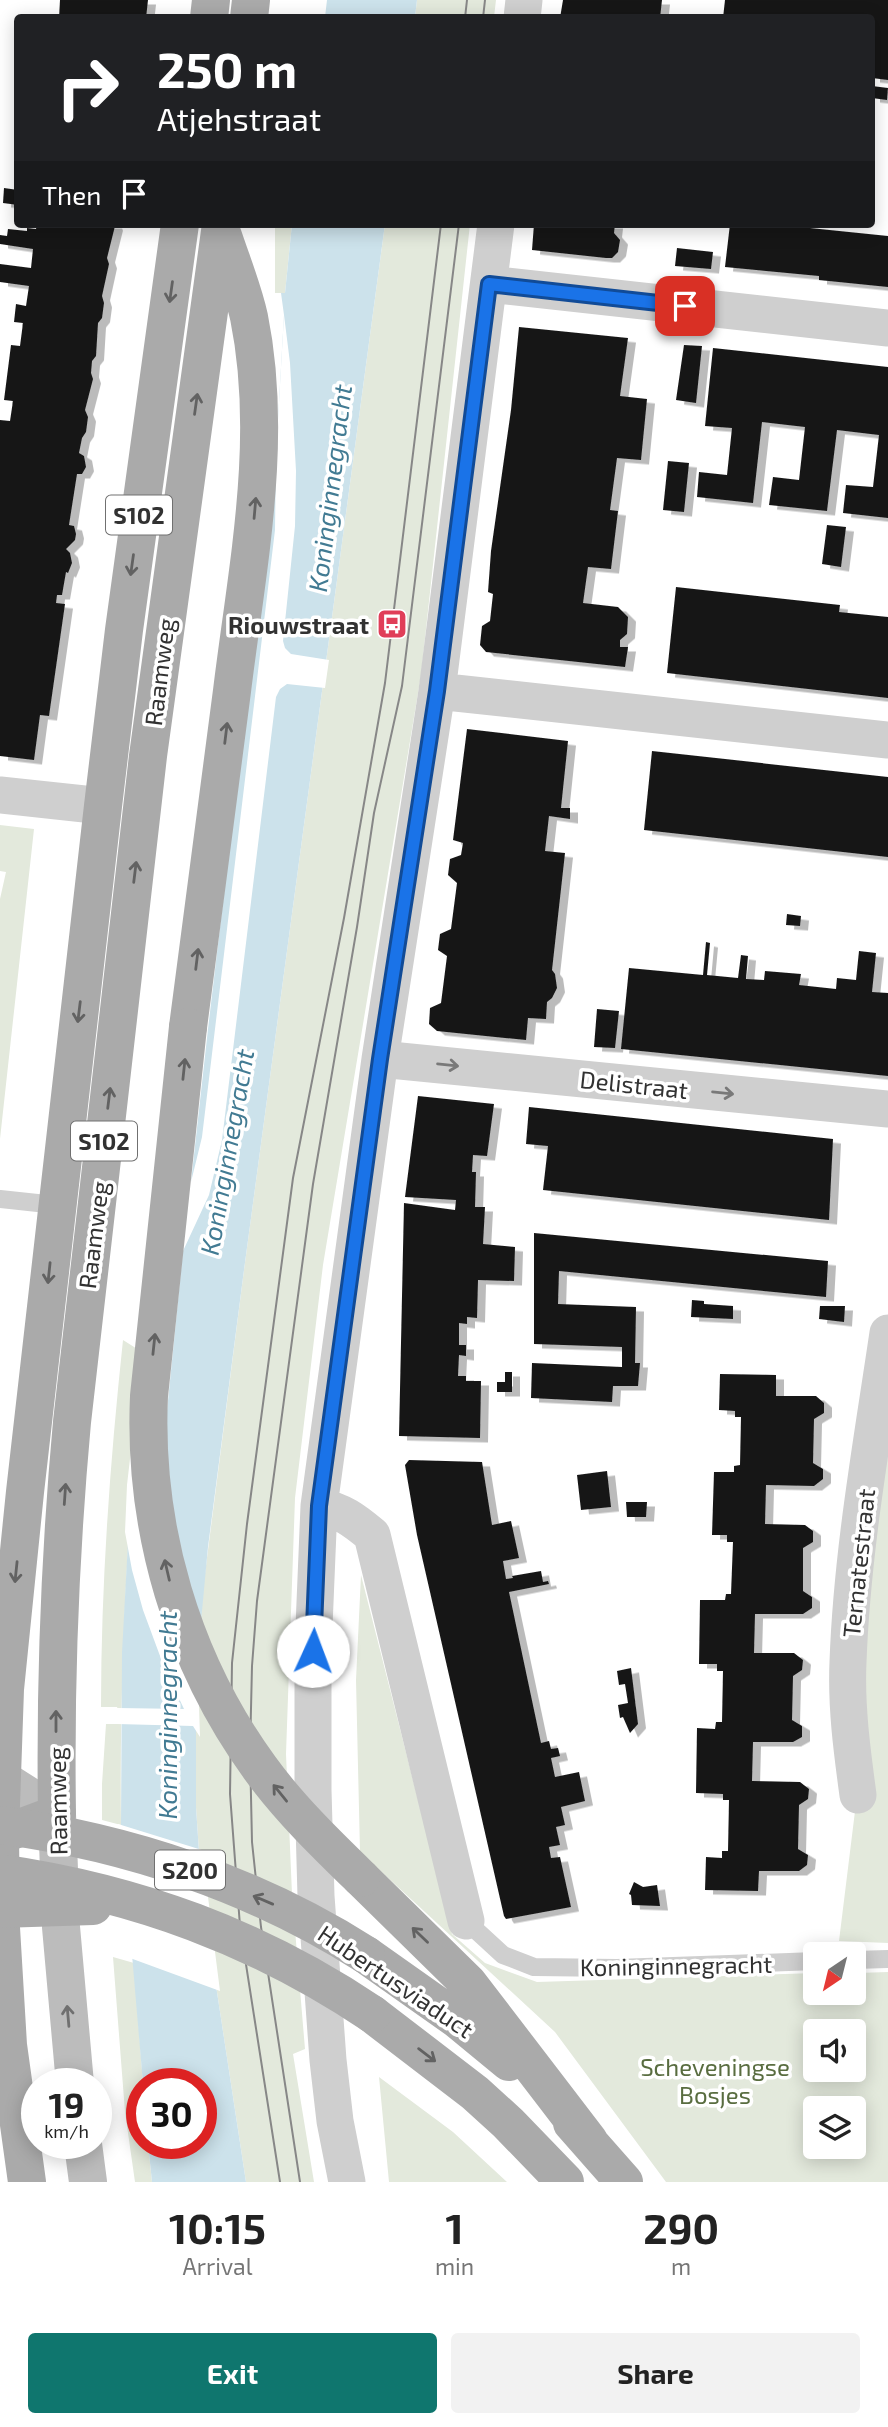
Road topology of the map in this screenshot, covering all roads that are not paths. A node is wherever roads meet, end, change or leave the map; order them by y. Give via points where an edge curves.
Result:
1 (179, 228) edge
2 (221, 228) edge
3 (222, 228) edge
4 (496, 228) edge
5 (489, 284) junction
6 (888, 328) edge
7 (437, 691) junction
8 (888, 740) edge
9 (0, 794) edge
10 (103, 806) junction
11 (380, 1059) junction
12 (888, 1109) edge
13 (0, 1199) edge
14 (57, 1205) junction
15 (888, 1333) edge
16 (319, 1506) junction
17 (1, 1779) edge
18 (858, 1795) dead end
19 (57, 1814) junction
20 (0, 1825) edge
21 (0, 1835) edge
22 (0, 1873) edge
23 (148, 1905) junction
24 (0, 1909) edge
25 (466, 1921) joint
26 (888, 1959) edge
27 (866, 1960) edge
28 (803, 1961) edge
29 (74, 2068) edge
30 (589, 2141) junction
31 (85, 2159) edge
32 (27, 2181) edge
33 (88, 2182) edge
34 (347, 2182) edge
35 (565, 2182) edge
36 (624, 2182) edge

1 -> 10 main road, Raamweg / S102
19 -> 2 main road, Raamweg / S102 via 58,1622 72,1422 150,743
30 -> 3 main road, bridge via 468,1983 360,1878 260,1768 209,1684 187,1635 163,1554 152,1493 148,1407 188,1027 257,468 258,390 252,335
4 - 5 street
5 - 6 street
5 - 7 street
7 - 8 street
7 - 11 street
9 - 10 street
10 -> 14 main road, Raamweg / S102
11 -> 12 street, Delistraat
11 - 16 street
13 - 14 lane
14 -> 17 main road, Raamweg / S102 via 18,1491
15 - 18 street, Ternatestraat via 854,1576 848,1663 850,1737
16 - 25 street, Koninginnegracht via 351,1517 372,1535
16 - 34 street via 313,1651 316,1896 335,2121
17 - 19 main road
17 - 21 main road, S102
19 - 21 main road
29 -> 19 main road, Raamweg / S102
30 -> 20 main road, Hubertusviaduct / S200, bridge via 475,2033 366,1955 275,1905 169,1862 80,1838
21 - 32 main road, S102 via 8,2045
22 - 23 main road, Hubertusviaduct / S200, bridge
23 - 24 main road, bridge
23 -> 35 main road, Hubertusviaduct / S200, bridge via 210,1927 292,1965 372,2014 475,2093
25 - 28 lane, Koninginnegracht via 502,1955 534,1967
26 - 27 lane
30 - 36 main road, Hubertusviaduct / S200
31 - 33 main road

